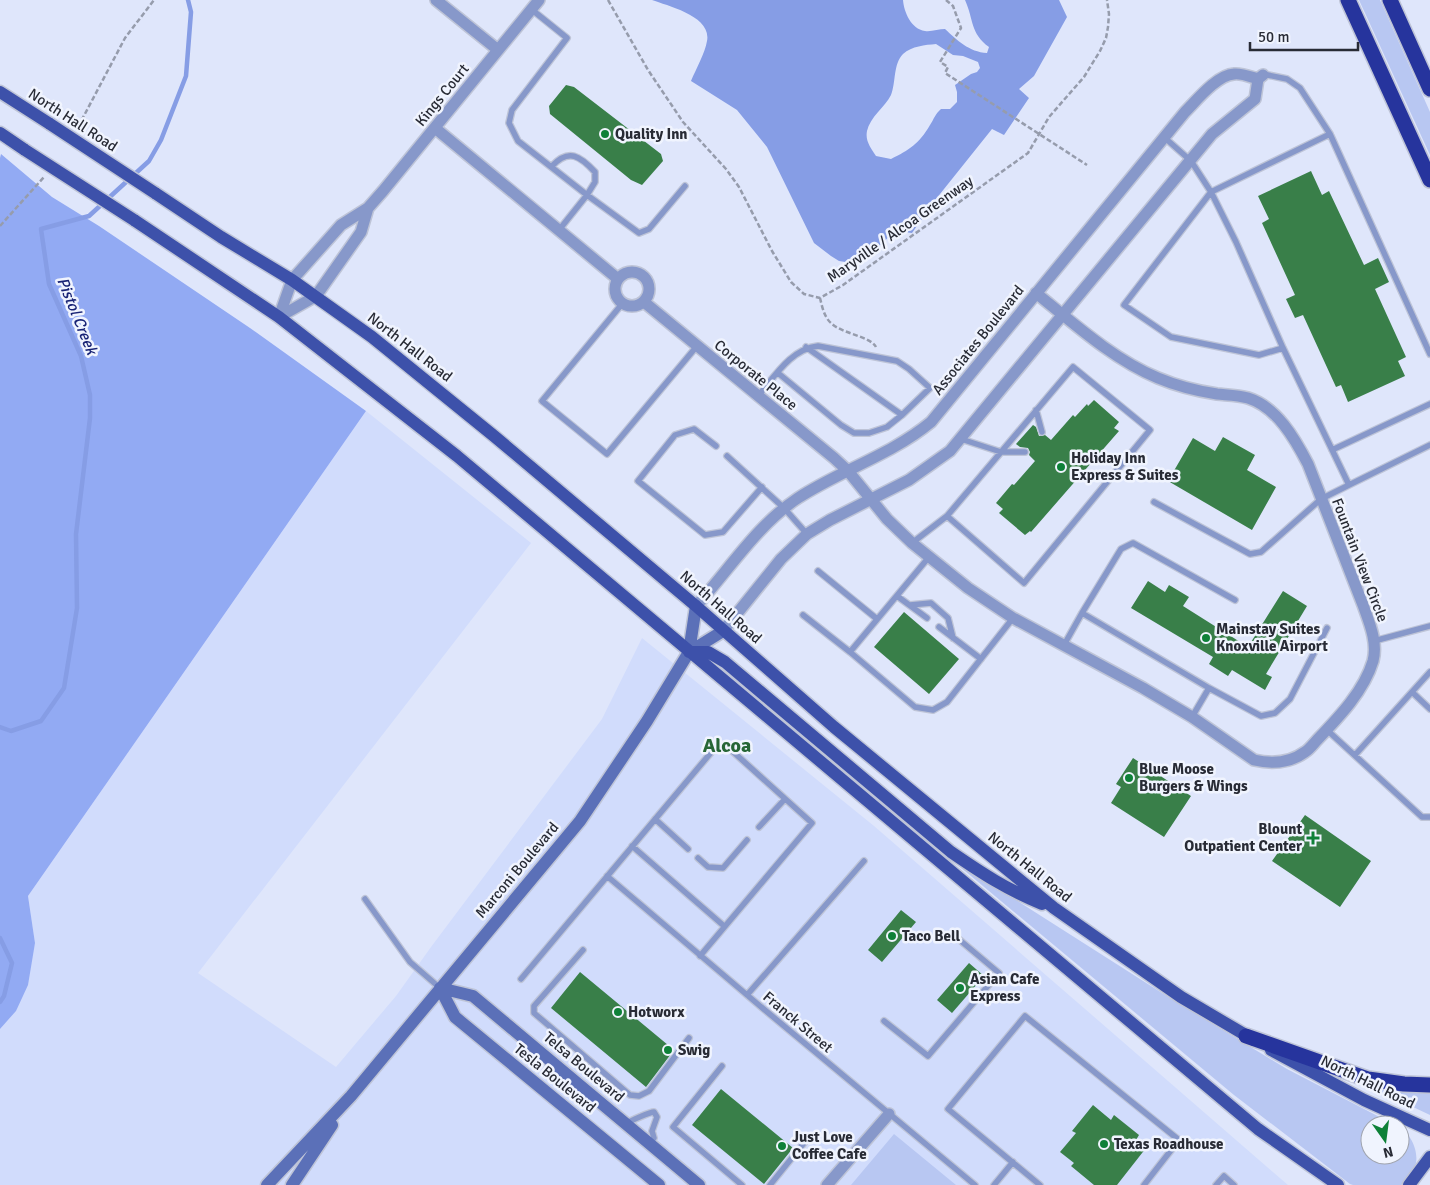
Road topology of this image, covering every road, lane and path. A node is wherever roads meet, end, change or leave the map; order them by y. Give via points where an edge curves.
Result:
1 (154, 0) edge
2 (436, 0) edge
3 (608, 0) edge
4 (946, 0) edge
5 (1107, 0) edge
6 (1348, 0) edge
7 (1390, 0) edge
8 (535, 4) edge
9 (498, 50) junction
10 (1261, 76) junction
11 (1430, 89) edge
12 (0, 92) edge
13 (79, 125) dead end
14 (435, 128) junction
15 (0, 133) edge
16 (1040, 134) junction
17 (1330, 134) junction
18 (1164, 138) junction
19 (1190, 161) junction
20 (1087, 165) dead end
21 (552, 166) junction
22 (1430, 180) edge
23 (686, 186) dead end
24 (1211, 192) junction
25 (587, 195) junction
26 (368, 208) junction
27 (559, 230) junction
28 (618, 279) junction
29 (292, 280) junction
30 (1036, 292) junction
31 (316, 296) junction
32 (820, 298) junction
33 (644, 302) junction
34 (622, 304) junction
35 (1063, 315) junction
36 (279, 316) junction
37 (697, 346) junction
38 (806, 347) junction
39 (1283, 348) junction
40 (1430, 354) edge
41 (876, 357) junction
42 (778, 372) junction
43 (758, 396) junction
44 (1430, 404) edge
45 (1036, 410) junction
46 (902, 415) junction
47 (1042, 432) dead end
48 (961, 439) junction
49 (1430, 445) edge
50 (716, 446) dead end
51 (1332, 450) junction
52 (1001, 452) junction
53 (1025, 452) dead end
54 (727, 456) dead end
55 (848, 471) junction
56 (1348, 485) junction
57 (762, 487) junction
58 (870, 499) junction
59 (1321, 499) junction
60 (1154, 502) dead end
61 (784, 508) junction
62 (947, 516) junction
63 (807, 534) junction
64 (912, 543) junction
65 (929, 557) junction
66 (818, 571) dead end
67 (897, 596) junction
68 (1235, 600) dead end
69 (910, 605) junction
70 (696, 606) junction
71 (1082, 613) junction
72 (804, 615) dead end
73 (927, 618) dead end
74 (1013, 618) junction
75 (877, 619) junction
76 (1430, 626) edge
77 (939, 627) dead end
78 (1327, 628) dead end
79 (723, 631) junction
80 (954, 638) junction
81 (1374, 641) junction
82 (1064, 645) junction
83 (689, 652) junction
84 (850, 652) junction
85 (981, 659) junction
86 (1430, 672) edge
87 (1209, 688) junction
88 (1412, 692) junction
89 (1430, 709) edge
90 (1192, 717) junction
91 (1327, 730) junction
92 (1355, 755) junction
93 (785, 799) junction
94 (1430, 817) edge
95 (655, 819) junction
96 (759, 827) dead end
97 (747, 840) dead end
98 (632, 846) junction
99 (688, 850) dead end
100 (698, 858) dead end
101 (864, 861) dead end
102 (606, 876) junction
103 (364, 899) dead end
104 (1054, 908) junction
105 (724, 926) junction
106 (955, 936) dead end
107 (582, 950) dead end
108 (700, 956) junction
109 (521, 979) dead end
110 (440, 988) junction
111 (747, 996) junction
112 (884, 1021) dead end
113 (1246, 1036) junction
114 (689, 1038) dead end
115 (722, 1066) dead end
116 (1430, 1085) edge
117 (352, 1096) junction
118 (889, 1114) junction
119 (626, 1124) junction
120 (1430, 1130) edge
121 (808, 1138) dead end
122 (649, 1143) junction
123 (1430, 1157) edge
124 (1013, 1162) junction
125 (267, 1185) edge
126 (292, 1185) edge
127 (660, 1185) edge
128 (699, 1185) edge
129 (742, 1185) edge
130 (770, 1185) edge
131 (827, 1185) edge
132 (975, 1185) edge
133 (994, 1185) edge
134 (1040, 1185) edge
135 (1144, 1185) edge
136 (1216, 1185) edge
137 (1234, 1185) edge
138 (1338, 1185) edge
139 (1409, 1185) edge

1 - 13 path via 125,38
2 - 9 street
3 - 32 path, Maryville / Alcoa Greenway via 648,70 683,122 739,187 791,282 804,294
4 - 16 path via 953,6 961,28 940,62 948,67 944,73
5 - 16 path, Maryville / Alcoa Greenway via 1108,27 1100,51 1084,77 1049,117
6 - 22 highway
7 - 11 highway
8 - 9 street, Kings Court
8 - 21 lane via 567,38 512,110 509,123 518,140
9 - 14 street, Kings Court
10 - 17 lane via 1287,79 1300,88
10 - 18 street, Associates Boulevard via 1236,73 1226,76 1208,88
10 - 19 street via 1255,100 1212,134
12 - 29 main road, North Hall Road, bridge
14 - 26 street, Kings Court
14 - 27 street
15 - 36 main road, bridge
16 - 20 path
16 - 32 path, Maryville / Alcoa Greenway via 1028,153
17 - 24 lane
17 - 40 lane
18 - 19 lane
18 - 30 street, Associates Boulevard
19 - 24 lane
19 - 35 street
21 - 25 lane
21 - 25 lane via 560,158 571,155 584,160 595,172 595,182
23 - 25 lane via 650,229 640,233
24 - 39 lane
24 - 39 lane via 1124,305 1171,337 1259,355
25 - 27 lane
26 - 29 street, Kings Court via 341,225
26 - 31 street, Kings Court via 361,232
27 - 28 street
28 - 33 street via 632,272 643,275 650,291
28 - 34 street via 615,295
29 - 31 main road, North Hall Road
29 - 36 street, Kings Court
30 - 35 street, Fountain View Circle
30 - 55 street, Associates Boulevard via 931,422 899,445
31 - 36 street, Kings Court
31 - 70 main road, North Hall Road via 494,436
32 - 41 path via 831,324 874,343
33 - 34 street via 633,307
33 - 37 street, Corporate Place
34 - 37 lane via 542,401 607,454
35 - 48 street
35 - 59 street, Fountain View Circle via 1129,363 1158,378 1185,388 1248,398 1271,411 1299,446
36 - 83 main road via 457,456
37 - 43 street, Corporate Place
38 - 41 lane via 818,346
38 - 42 lane
38 - 46 lane
39 - 51 lane
41 - 46 lane via 897,361 930,388
42 - 43 lane
42 - 46 lane via 841,426 854,433 869,433 887,427
43 - 55 street, Corporate Place
44 - 51 lane
45 - 47 lane
45 - 52 lane
45 - 62 lane via 1074,367 1150,430 1024,583
48 - 52 lane
48 - 58 street via 950,451 909,480
49 - 56 lane
50 - 57 lane via 694,429 675,435 638,481 705,536 723,532
51 - 56 lane
52 - 53 lane
52 - 62 lane
54 - 57 lane
55 - 58 street, Fountain View Circle
55 - 61 street, Associates Boulevard
56 - 59 lane
57 - 61 lane
58 - 63 street
58 - 64 street, Fountain View Circle
59 - 60 lane via 1261,552 1250,554
59 - 81 street, Fountain View Circle
61 - 63 lane
61 - 70 street, Associates Boulevard
62 - 64 lane
63 - 79 street via 781,559
64 - 65 street, Fountain View Circle
65 - 67 lane
65 - 74 street, Fountain View Circle
66 - 75 lane
67 - 69 lane
67 - 75 lane
68 - 71 lane via 1133,543 1121,549
69 - 73 lane
69 - 80 lane via 931,604 948,618
70 - 79 main road, North Hall Road
70 - 83 main road, Marconi Boulevard
71 - 82 lane
71 - 87 lane
72 - 84 lane
74 - 82 street, Fountain View Circle
74 - 85 lane
75 - 84 lane
76 - 81 lane
77 - 80 lane
78 - 87 lane via 1290,698 1275,713 1261,716
79 - 83 main road, Marconi Boulevard
79 - 104 main road, North Hall Road
80 - 85 lane
81 - 91 street, Fountain View Circle via 1373,659 1357,694
82 - 90 street, Fountain View Circle
83 - 104 main road via 708,652 725,662 951,852 1013,892
83 - 110 main road, Marconi Boulevard via 580,820
83 - 138 main road via 1251,1122
84 - 85 lane via 915,707 933,710 947,702
86 - 88 lane
87 - 90 lane
88 - 89 lane
88 - 92 lane
90 - 91 street, Fountain View Circle via 1254,760 1265,762 1280,762 1306,752
91 - 92 lane
92 - 94 lane via 1422,817
93 - 95 lane via 730,749 714,749
93 - 96 lane
93 - 105 lane via 812,823
95 - 98 lane
95 - 99 lane
97 - 100 lane via 723,868 708,867
98 - 102 lane
98 - 105 lane
101 - 111 lane
102 - 108 lane, Franck Street
102 - 109 lane
103 - 110 lane via 410,962
104 - 113 main road, North Hall Road via 1181,997
105 - 108 lane
106 - 112 lane via 999,973 928,1056
107 - 114 lane via 534,1006 534,1013 630,1095 639,1096 649,1090
108 - 111 lane, Franck Street
110 - 117 main road, Marconi Boulevard
110 - 119 main road, Telsa Boulevard via 473,996
110 - 127 main road, Tesla Boulevard via 455,1018
111 - 118 lane, Franck Street
113 - 116 highway via 1368,1079
113 - 120 main road, North Hall Road via 1364,1100
115 - 129 lane via 673,1127
117 - 125 main road, Marconi Boulevard
117 - 126 main road, Marconi Boulevard
118 - 131 street
118 - 132 lane, Franck Street
119 - 122 main road, Telsa Boulevard
119 - 122 lane via 654,1112 654,1138
121 - 130 lane
122 - 128 main road, Telsa Boulevard
123 - 139 main road
124 - 133 lane
124 - 134 lane
124 - 135 lane via 948,1109 1025,1016 1179,1140
136 - 137 lane via 1224,1176

